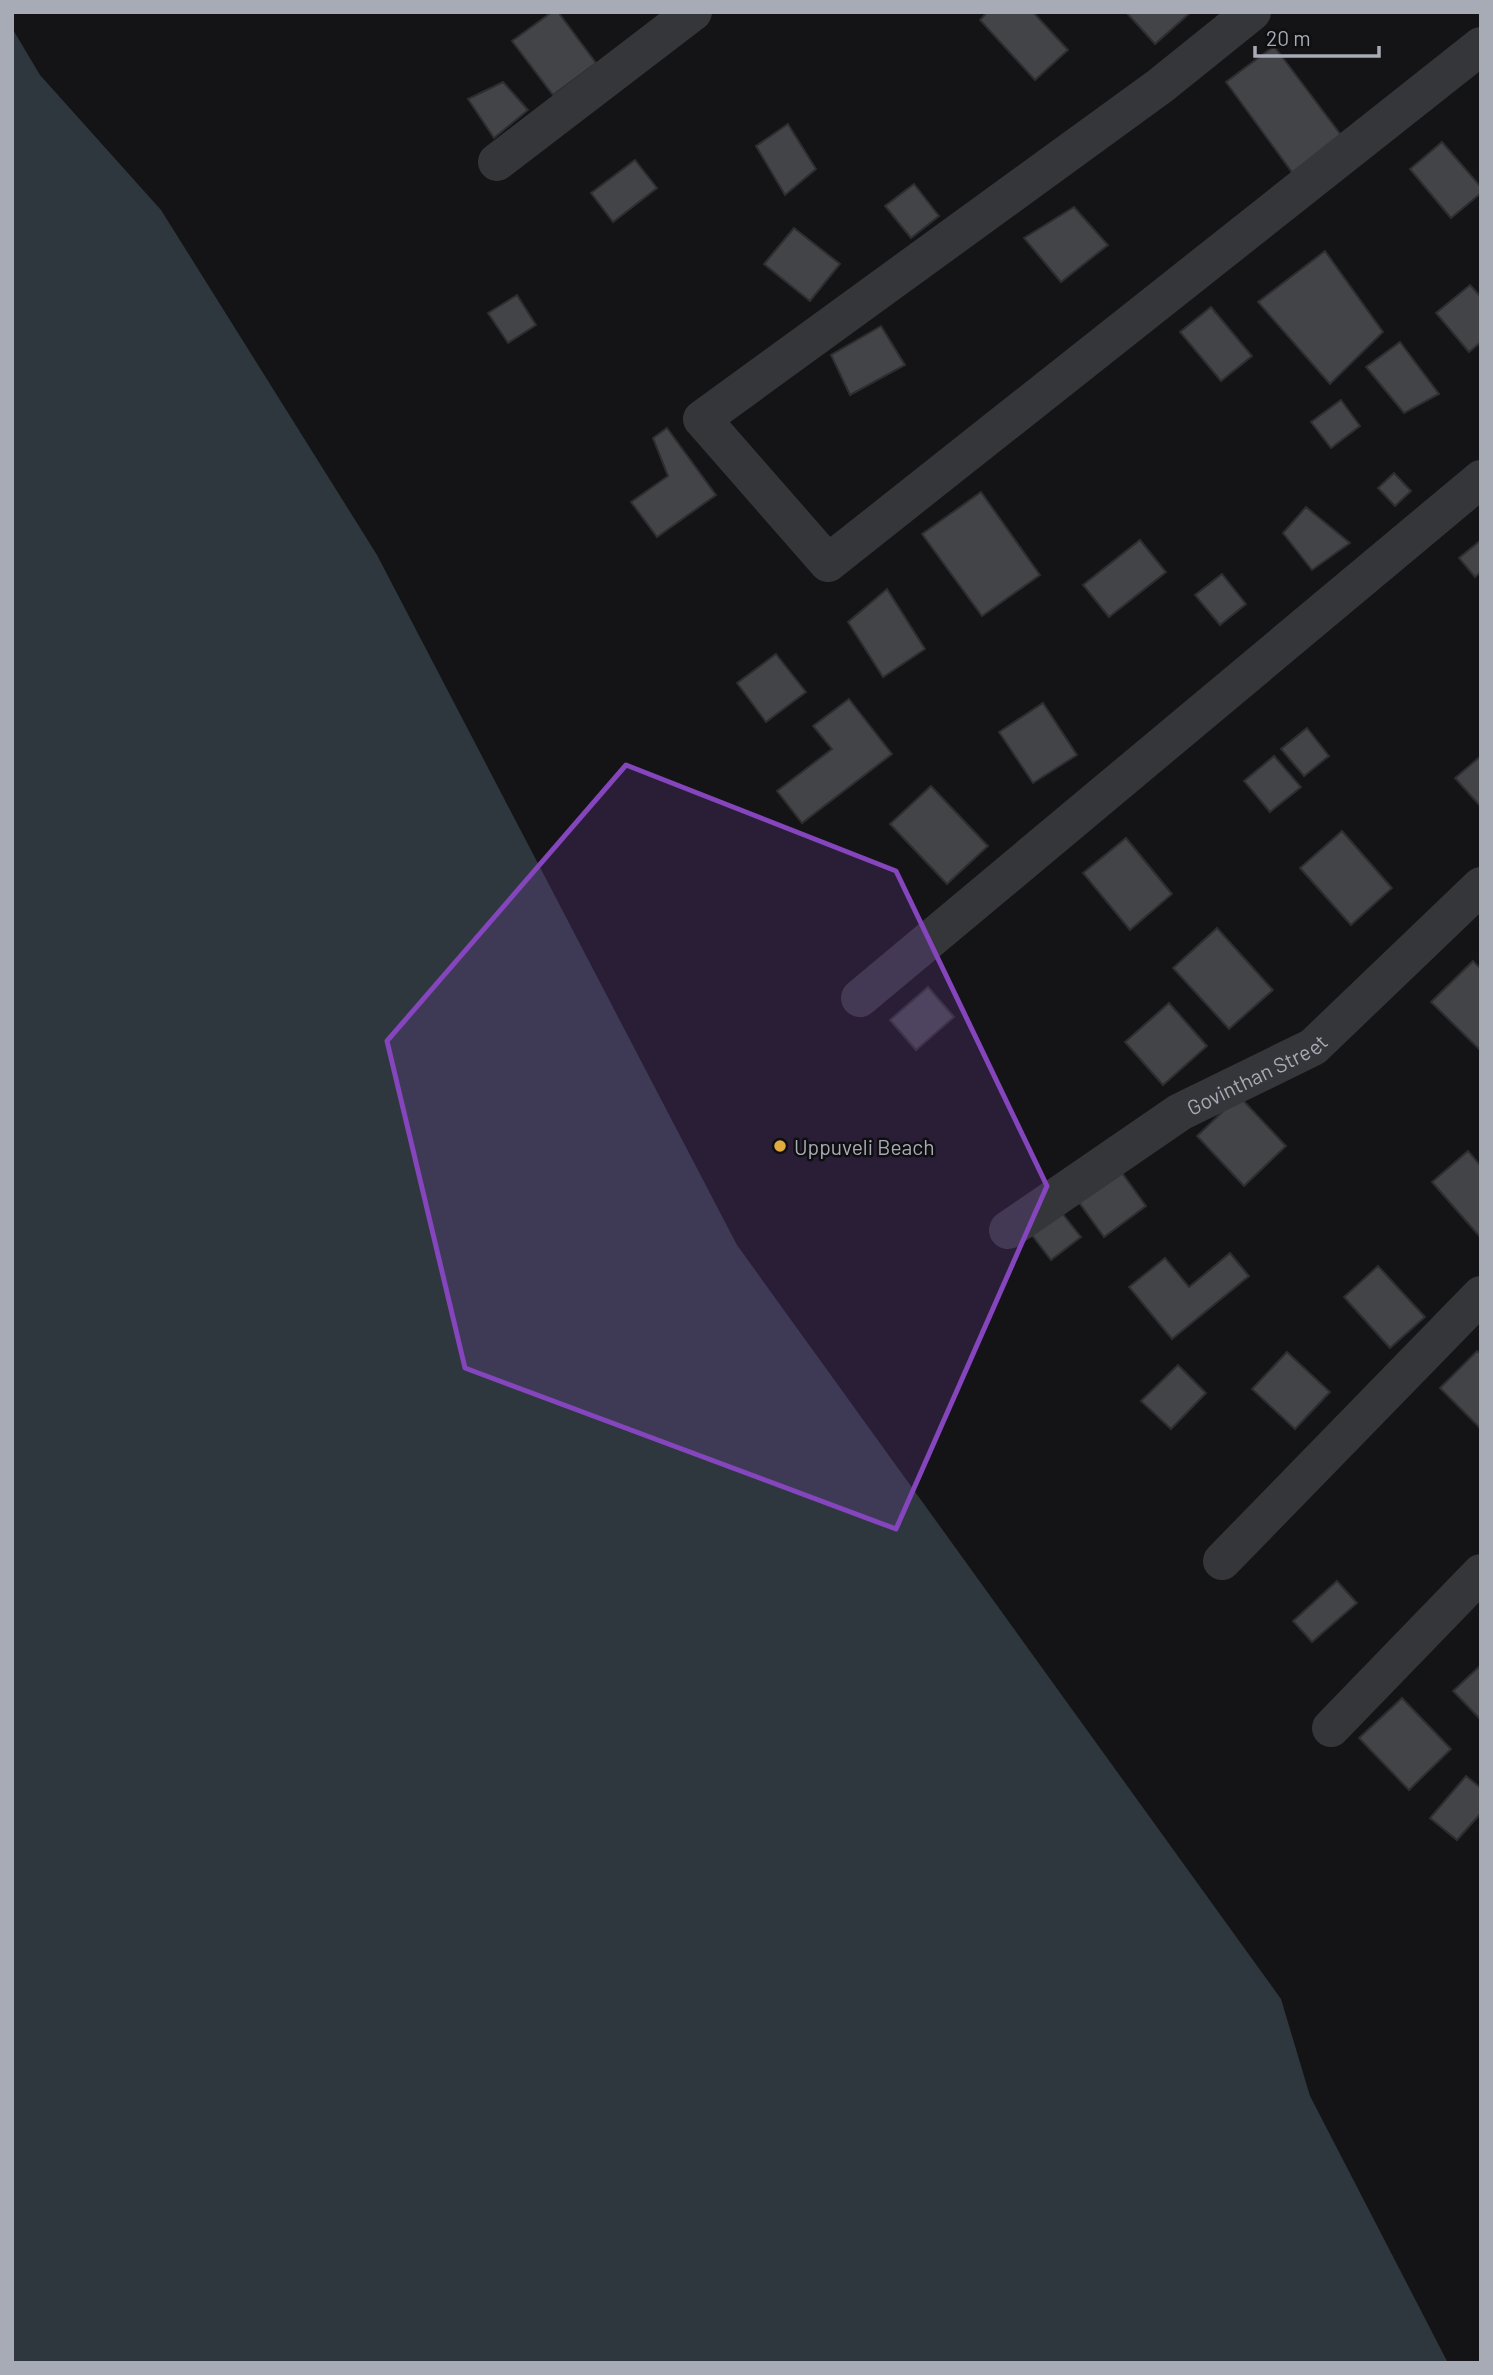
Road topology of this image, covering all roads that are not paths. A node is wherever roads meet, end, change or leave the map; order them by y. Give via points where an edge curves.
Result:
1 (693, 12) edge
2 (1252, 12) edge
3 (1481, 46) edge
4 (497, 162) dead end
5 (1481, 479) edge
6 (1481, 886) edge
7 (860, 998) dead end
8 (1008, 1230) dead end
9 (1481, 1295) edge
10 (1222, 1562) dead end
11 (1481, 1573) edge
12 (1331, 1728) dead end

1 - 4 street
2 - 3 street via 1160,86 702,419 828,563
5 - 7 street
6 - 8 street, Govinthan Street via 1312,1047 1180,1112
9 - 10 street
11 - 12 street

